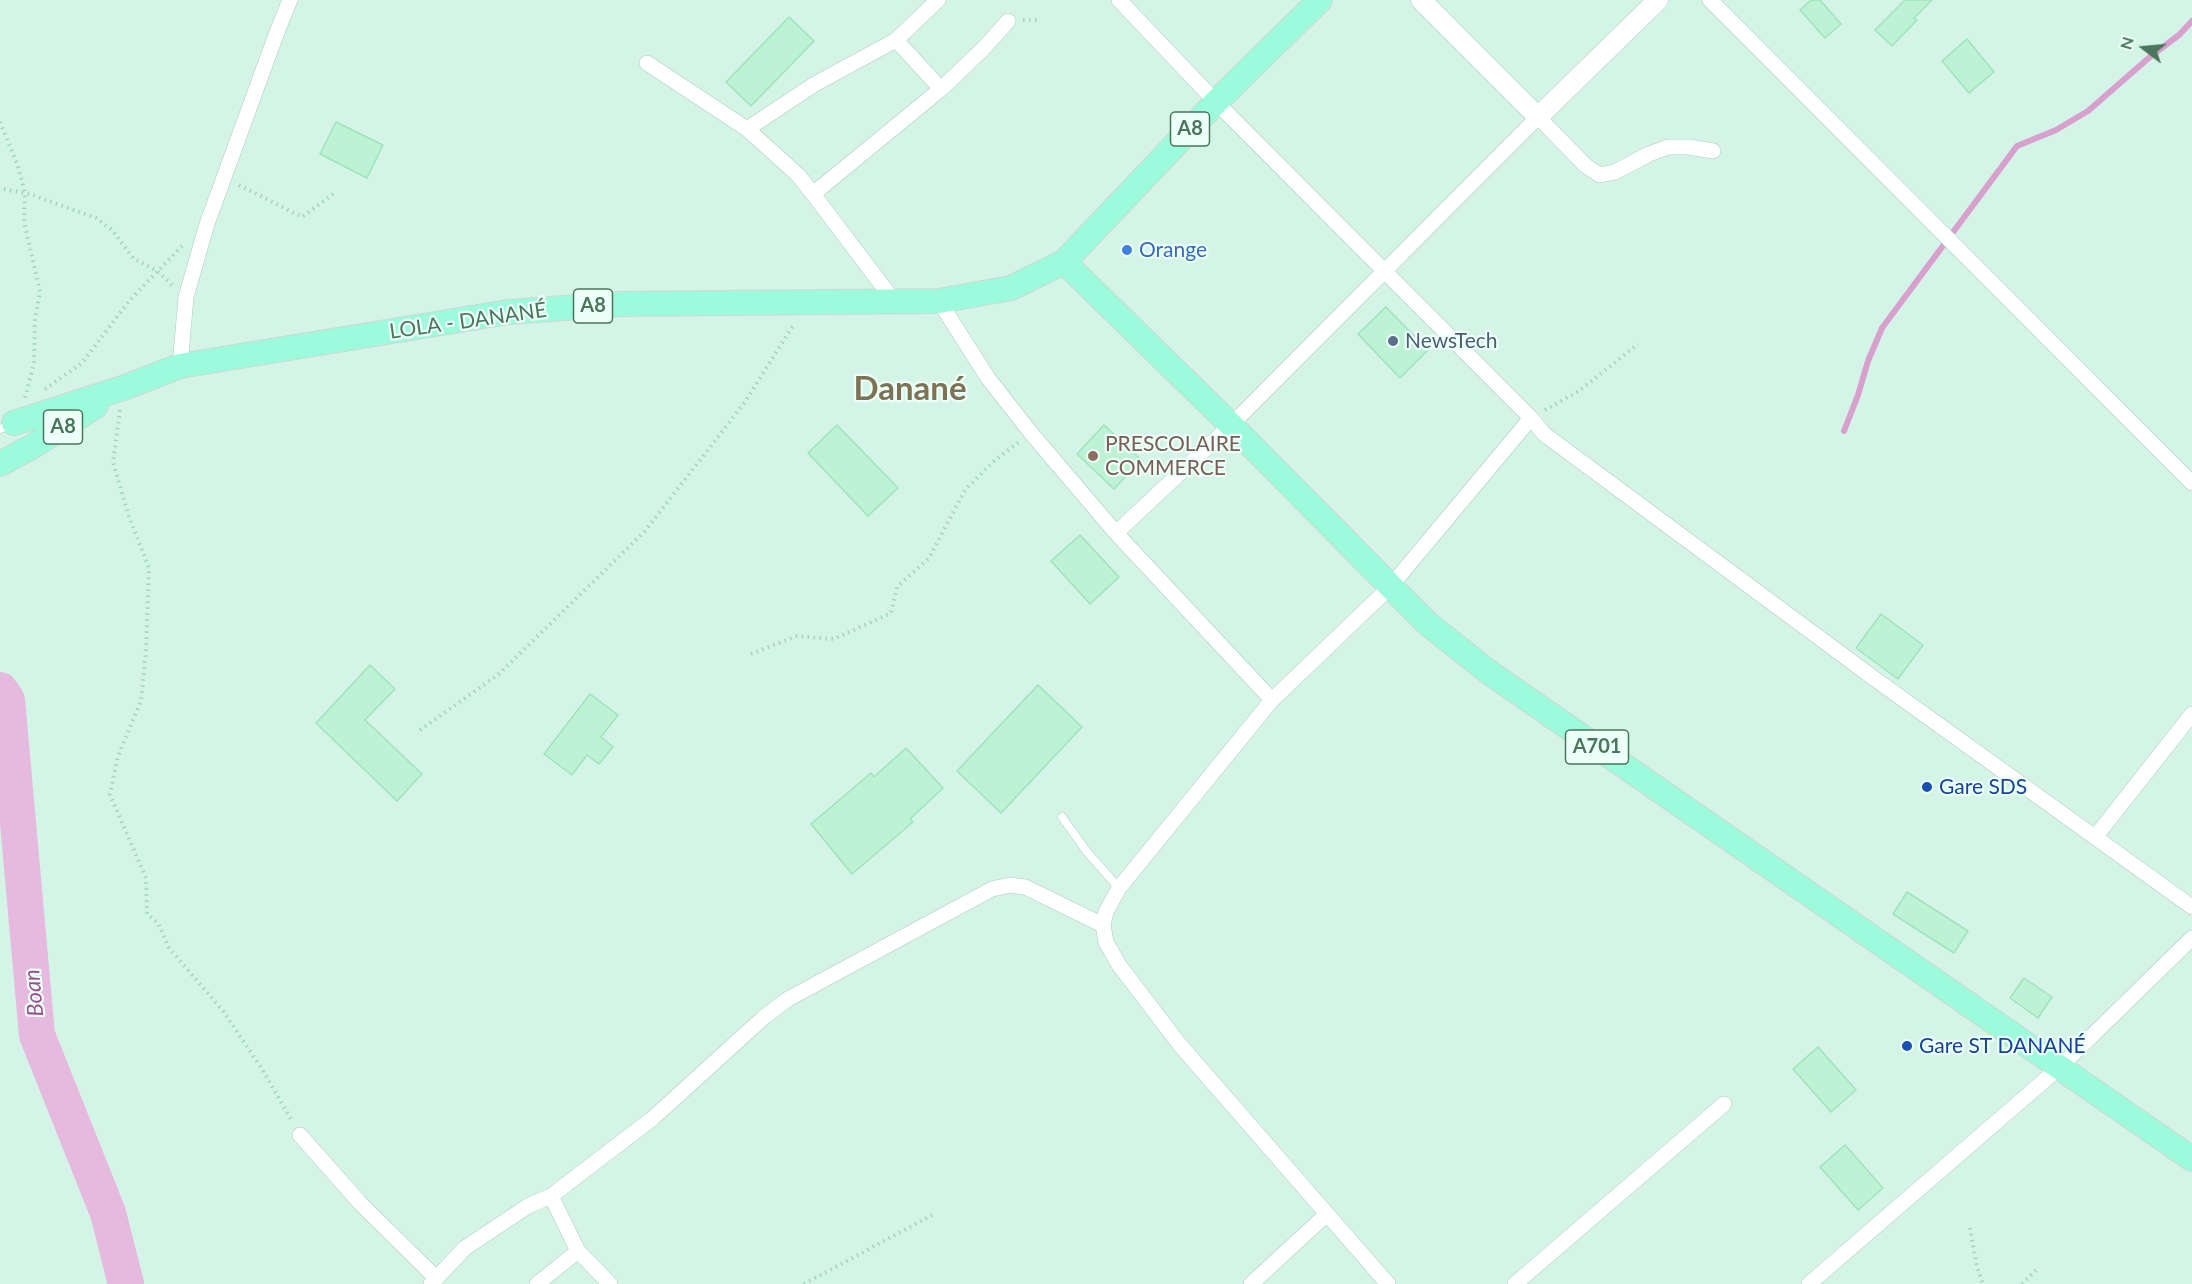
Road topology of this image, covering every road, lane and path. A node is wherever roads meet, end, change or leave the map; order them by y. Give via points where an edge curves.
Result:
1 (290, 0) edge
2 (938, 0) edge
3 (1119, 0) edge
4 (1320, 0) edge
5 (1421, 0) edge
6 (1658, 0) edge
7 (1710, 0) edge
8 (1008, 21) dead end
9 (896, 40) junction
10 (647, 63) dead end
11 (941, 89) junction
12 (1216, 102) junction
13 (1538, 117) junction
14 (0, 122) edge
15 (747, 129) junction
16 (1713, 151) dead end
17 (225, 178) junction
18 (4, 189) dead end
19 (336, 192) dead end
20 (25, 193) junction
21 (813, 194) junction
22 (207, 224) junction
23 (1064, 262) junction
24 (157, 271) junction
25 (1385, 272) junction
26 (186, 297) junction
27 (894, 301) junction
28 (939, 302) junction
29 (807, 303) junction
30 (1638, 344) dead end
31 (180, 366) junction
32 (123, 388) junction
33 (38, 394) dead end
34 (31, 399) dead end
35 (1531, 418) junction
36 (1231, 425) junction
37 (7, 426) edge
38 (1031, 433) junction
39 (0, 464) edge
40 (2192, 483) edge
41 (1116, 533) junction
42 (1390, 587) junction
43 (751, 654) dead end
44 (1272, 700) junction
45 (2192, 714) edge
46 (420, 730) dead end
47 (1062, 817) dead end
48 (2096, 836) junction
49 (1119, 888) junction
50 (2192, 907) edge
51 (1104, 925) junction
52 (2192, 938) edge
53 (2060, 1067) junction
54 (1724, 1104) dead end
55 (300, 1135) joint
56 (2192, 1159) edge
57 (550, 1196) junction
58 (936, 1213) dead end
59 (1327, 1214) junction
60 (1970, 1228) dead end
61 (578, 1251) junction
62 (2038, 1268) dead end
63 (433, 1281) edge
64 (537, 1284) edge
65 (610, 1284) edge
66 (804, 1284) edge
67 (1251, 1284) edge
68 (1388, 1284) edge
69 (1515, 1284) edge
70 (1809, 1284) edge
71 (1983, 1284) edge
72 (2022, 1284) edge

1 - 17 street
2 - 9 street
3 - 12 street
4 - 12 main road, A8
5 - 13 street
6 - 13 street
7 - 40 street
8 - 11 street
9 - 11 street
9 - 15 street via 815,84
10 - 15 street
11 - 21 street
12 - 23 main road, A8
12 - 25 street
13 - 16 street via 1600,175 1668,147
13 - 25 street
14 - 20 path
15 - 21 street
17 - 19 path via 302,217
17 - 22 street
18 - 20 path
20 - 24 path via 96,218 112,230 133,258
20 - 34 path via 24,222 40,292 34,363 23,404
21 - 27 street
22 - 24 path
22 - 26 street
23 - 28 main road, LOLA - DANANÉ / A8 via 1011,288
23 - 36 main road, A701
24 - 26 path
24 - 33 path via 82,363
25 - 35 street
25 - 36 street
26 - 31 street
27 - 28 main road, LOLA - DANANÉ / A8
27 - 29 main road, LOLA - DANANÉ / A8
28 - 38 street via 988,378
29 - 31 main road, LOLA - DANANÉ / A8 via 620,304 508,312
29 - 46 path via 745,402 645,531 499,674
30 - 35 path via 1579,392
31 - 32 main road, LOLA - DANANÉ / A8
32 - 37 main road, LOLA - DANANÉ / A8
32 - 39 main road, LOLA - DANANÉ / A8
32 - 55 path via 113,462 149,568 141,701 118,756 110,795 146,878 147,914 158,922 169,948 223,1011
35 - 42 street
35 - 48 street via 1553,441 1875,680
36 - 41 street
36 - 42 main road, A701
38 - 41 street
38 - 43 path via 995,460 965,490 928,558 897,587 891,613 834,639 797,636
41 - 44 street
42 - 44 street
42 - 53 main road, A701 via 1428,624 1490,673
44 - 49 street
45 - 48 street
47 - 49 lane
48 - 50 street
49 - 51 street via 1106,912
51 - 57 street via 1025,887 992,889 788,999 653,1118
51 - 59 street via 1106,942 1141,995
52 - 53 street
53 - 56 main road, A701
53 - 70 street
54 - 69 street
55 - 63 street
57 - 61 street
57 - 63 street via 465,1248
58 - 66 path
59 - 67 street
59 - 68 street
60 - 71 path
61 - 64 street
61 - 65 street
62 - 72 path

